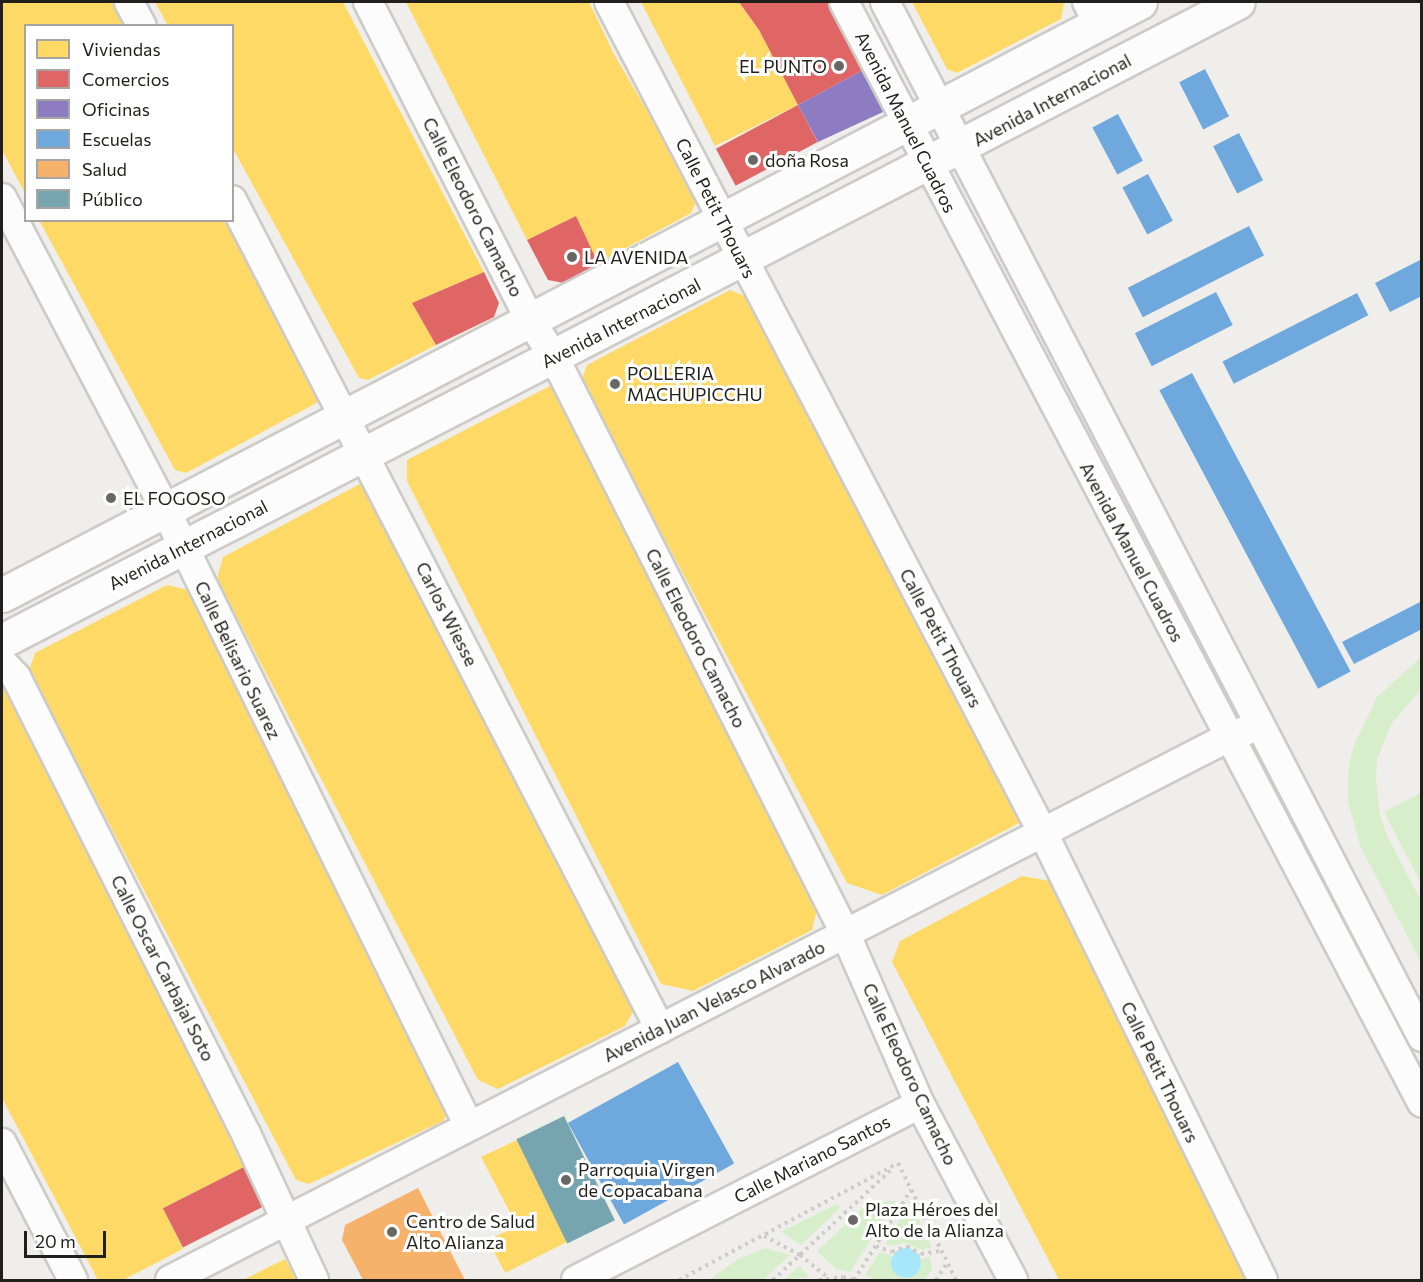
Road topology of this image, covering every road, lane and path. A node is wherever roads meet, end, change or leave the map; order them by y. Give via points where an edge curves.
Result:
1 (129, 2) edge
2 (368, 2) edge
3 (609, 2) edge
4 (844, 2) edge
5 (885, 2) edge
6 (1140, 2) edge
7 (1238, 2) edge
8 (1093, 13) edge
9 (141, 24) edge
10 (940, 108) junction
11 (907, 125) junction
12 (961, 148) junction
13 (928, 165) junction
14 (2, 198) edge
15 (234, 204) edge
16 (723, 220) junction
17 (743, 260) junction
18 (531, 320) junction
19 (554, 357) junction
20 (345, 416) junction
21 (364, 454) junction
22 (165, 509) junction
23 (182, 548) junction
24 (2, 595) edge
25 (2, 640) edge
26 (2, 662) edge
27 (1260, 725) junction
28 (1229, 737) junction
29 (1043, 833) junction
30 (846, 935) junction
31 (660, 1029) junction
32 (1422, 1037) edge
33 (1422, 1103) edge
34 (920, 1104) junction
35 (469, 1126) junction
36 (2, 1143) edge
37 (898, 1163) junction
38 (912, 1190) junction
39 (284, 1223) junction
40 (763, 1236) junction
41 (876, 1246) junction
42 (941, 1251) junction
43 (800, 1255) junction
44 (947, 1263) junction
45 (828, 1278) junction
46 (855, 1280) edge
47 (73, 1281) edge
48 (170, 1281) edge
49 (314, 1281) edge
50 (576, 1281) edge
51 (679, 1281) edge
52 (773, 1281) edge
53 (819, 1281) edge
54 (936, 1281) edge
55 (956, 1281) edge
56 (1013, 1281) edge
57 (1263, 1281) edge

1 - 9 street
2 - 18 street, Calle Eleodoro Camacho
3 - 16 street, Calle Petit Thouars
4 - 11 street, Avenida Manuel Cuadros
5 - 10 street, Avenida Manuel Cuadros
6 - 8 main road
7 - 12 main road, Avenida Internacional
8 - 10 main road
10 - 11 main road
10 - 12 street, Avenida Manuel Cuadros
11 - 13 street, Avenida Manuel Cuadros
11 - 16 main road
12 - 13 main road, Avenida Internacional
12 - 27 street, Avenida Manuel Cuadros
13 - 17 main road, Avenida Internacional
13 - 28 street, Avenida Manuel Cuadros
14 - 22 street, Calle Belisario Suarez
15 - 20 street, Carlos Wiesse
16 - 17 street, Calle Petit Thouars
16 - 18 main road
17 - 19 main road, Avenida Internacional
17 - 29 street, Calle Petit Thouars
18 - 19 street, Calle Eleodoro Camacho
18 - 20 main road
19 - 21 main road, Avenida Internacional
19 - 30 street, Calle Eleodoro Camacho
20 - 21 street, Carlos Wiesse
20 - 22 main road
21 - 23 main road, Avenida Internacional
21 - 31 street, Carlos Wiesse
22 - 23 street, Calle Belisario Suarez
22 - 24 main road
23 - 25 main road, Avenida Internacional
23 - 35 street, Calle Belisario Suarez
26 - 39 street, Calle Oscar Carbajal Soto via 16,676 246,1134
27 - 28 street, Avenida Juan Velasco Alvarado
27 - 32 street, Avenida Manuel Cuadros
28 - 29 street, Avenida Juan Velasco Alvarado
28 - 33 street, Avenida Manuel Cuadros
29 - 30 street, Avenida Juan Velasco Alvarado
29 - 57 street, Calle Petit Thouars
30 - 31 street, Avenida Juan Velasco Alvarado
30 - 34 street, Calle Eleodoro Camacho
31 - 35 street, Avenida Juan Velasco Alvarado
34 - 50 street, Calle Mariano Santos
34 - 56 street, Calle Eleodoro Camacho
35 - 39 street, Avenida Juan Velasco Alvarado
36 - 47 street
37 - 38 path
37 - 40 path
37 - 43 path
38 - 41 path
38 - 42 path
39 - 48 street, Avenida Juan Velasco Alvarado
39 - 49 street, Calle Oscar Carbajal Soto
40 - 43 path
40 - 51 path
41 - 42 path via 891,1252 907,1246 921,1254
41 - 46 path
42 - 44 path
43 - 45 path
43 - 52 path
44 - 54 path
44 - 55 path
45 - 46 path
45 - 53 path

